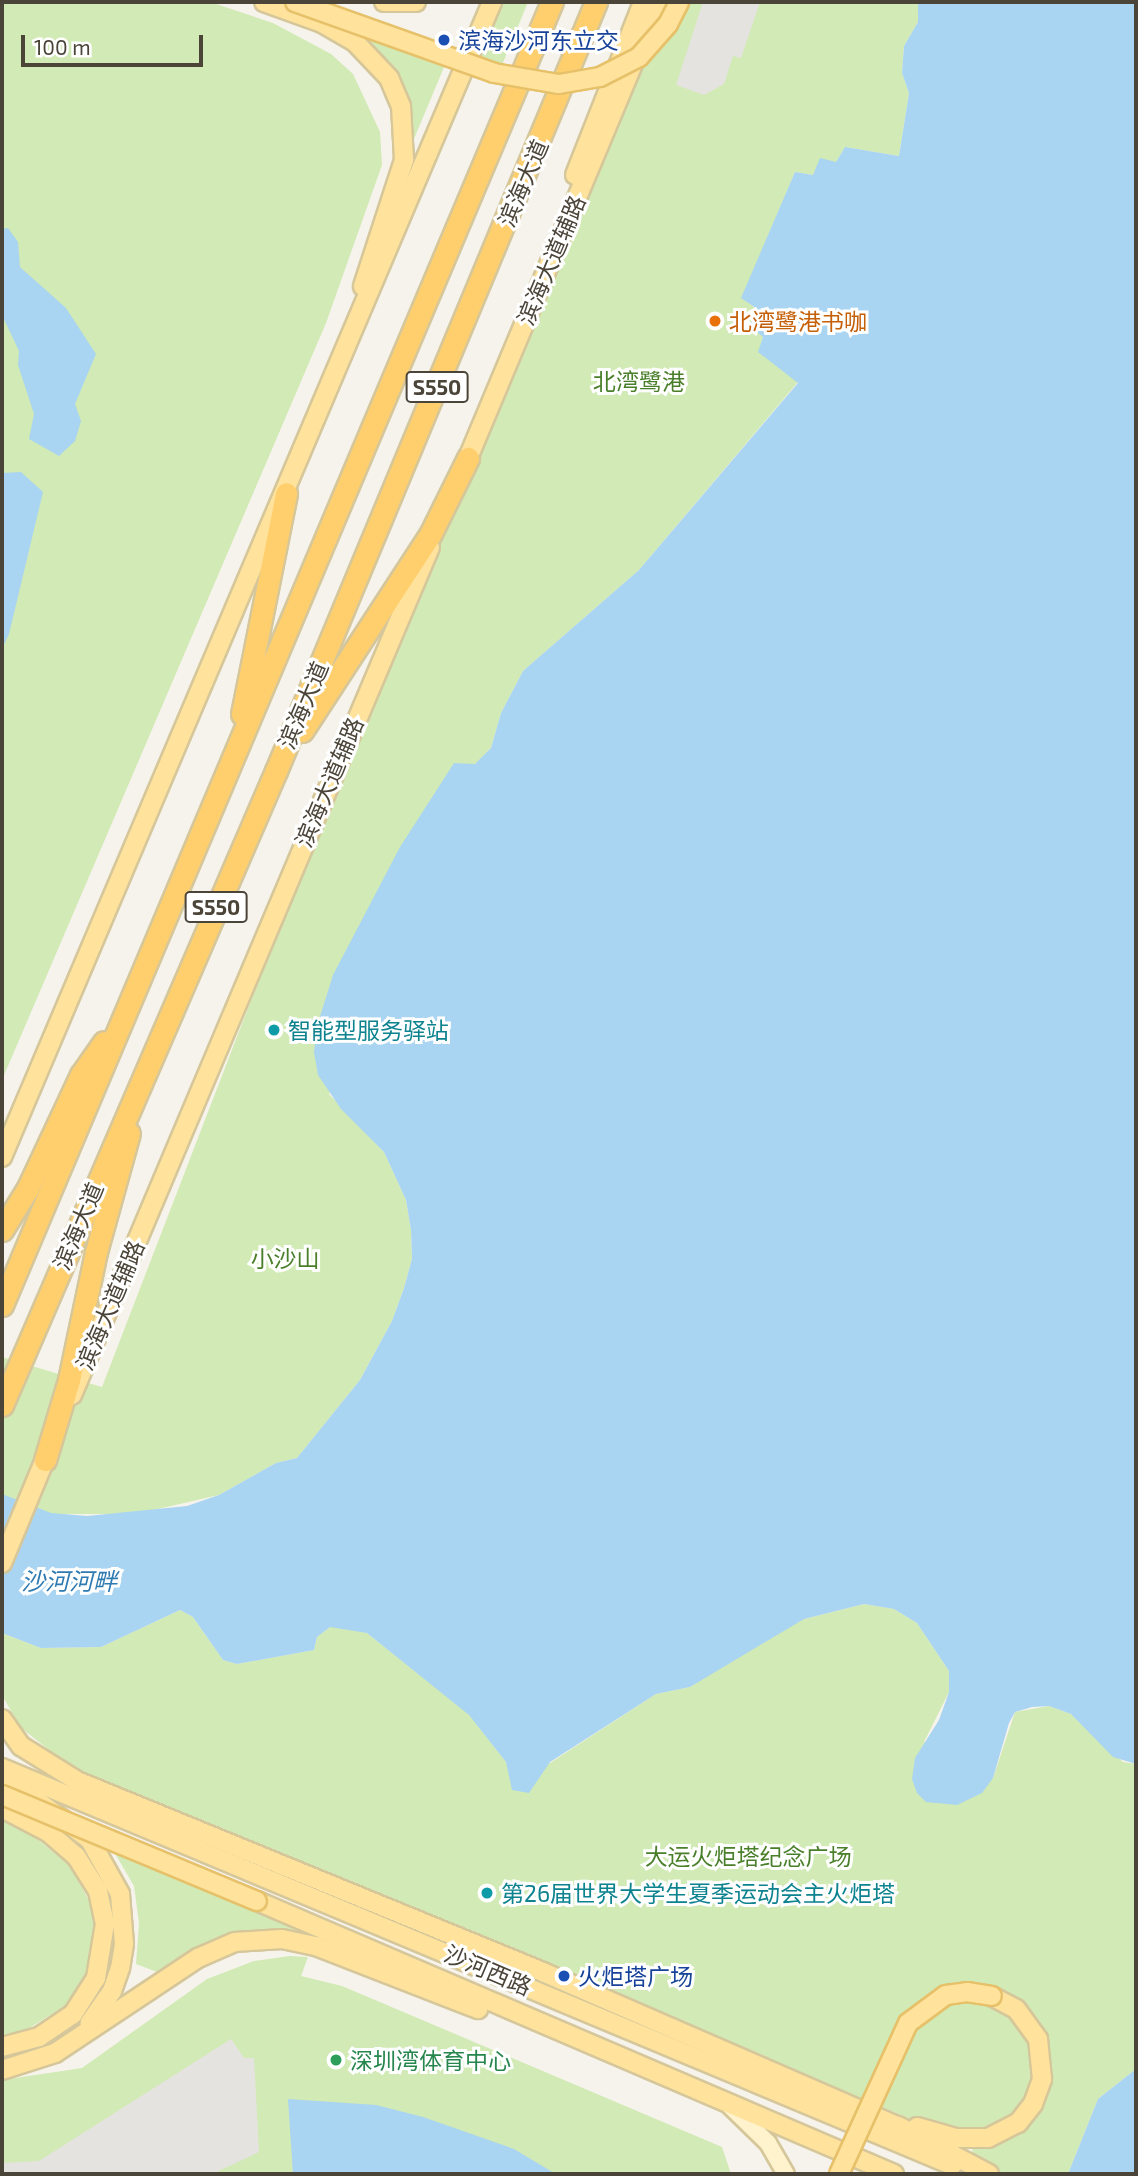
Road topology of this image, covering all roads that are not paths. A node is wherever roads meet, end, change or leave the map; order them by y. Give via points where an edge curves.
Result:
1 (264, 2) edge
2 (295, 2) edge
3 (384, 2) edge
4 (416, 2) edge
5 (492, 2) edge
6 (552, 2) edge
7 (596, 2) edge
8 (643, 2) edge
9 (659, 2) edge
10 (679, 2) edge
11 (541, 282) junction
12 (348, 348) junction
13 (468, 458) junction
14 (286, 493) junction
15 (232, 763) junction
16 (276, 771) junction
17 (2, 1157) edge
18 (52, 1159) junction
19 (106, 1183) junction
20 (2, 1230) edge
21 (2, 1305) edge
22 (2, 1405) edge
23 (45, 1460) junction
24 (10, 1545) junction
25 (2, 1563) edge
26 (2, 1571) edge
27 (2, 1719) edge
28 (2, 1768) edge
29 (2, 1776) edge
30 (2, 1795) edge
31 (2, 1808) edge
32 (406, 1935) junction
33 (543, 1972) junction
34 (75, 2038) junction
35 (575, 2040) junction
36 (2, 2047) edge
37 (2, 2070) edge
38 (728, 2104) junction
39 (869, 2113) junction
40 (786, 2174) edge
41 (839, 2174) edge
42 (894, 2174) edge
43 (974, 2174) edge
44 (989, 2174) edge

1 - 12 main road via 355,42 381,67 401,106 404,160
2 - 10 main road, bridge via 494,73 559,84 600,77 639,58
3 - 4 main road
5 - 12 main road
6 - 15 highway, 滨海大道 / S550
7 - 16 highway, 滨海大道 / S550
8 - 11 main road via 590,135
9 - 11 main road, 滨海大道辅路
11 - 13 main road, 滨海大道辅路
12 - 14 main road
13 - 16 highway via 425,543
13 - 23 main road, 滨海大道辅路
14 - 15 highway
14 - 17 main road
15 - 18 highway, 滨海大道 / S550 via 132,1000 80,1075
16 - 19 highway, 滨海大道 / S550 via 156,1042
18 - 20 highway
18 - 21 highway, 滨海大道
19 - 22 highway, 滨海大道 / S550
19 - 23 highway via 69,1380
23 - 24 main road, 滨海大道辅路
24 - 25 main road, 滨海大道辅路
24 - 26 main road
27 - 33 main road via 21,1746 48,1765
28 - 32 main road, 沙河西路
29 - 34 main road via 70,1822 102,1856 120,1894 124,1944 112,1991
30 - 35 main road, 沙河西路, bridge
31 - 36 main road via 48,1832 76,1856 90,1875 104,1911 105,1943 96,1978 79,2005 39,2037
32 - 33 main road
32 - 43 main road, 沙河西路
33 - 39 main road
34 - 35 main road via 162,1981 235,1942 282,1939 316,1946 466,2005
34 - 37 main road via 32,2063
35 - 38 main road, 沙河西路
38 - 40 main road via 768,2143
38 - 42 main road, 沙河西路
39 - 41 main road, bridge via 967,2140 998,2134 1018,2123 1038,2092 1042,2051 1025,2018 992,1996 946,1995 908,2023
39 - 44 main road

